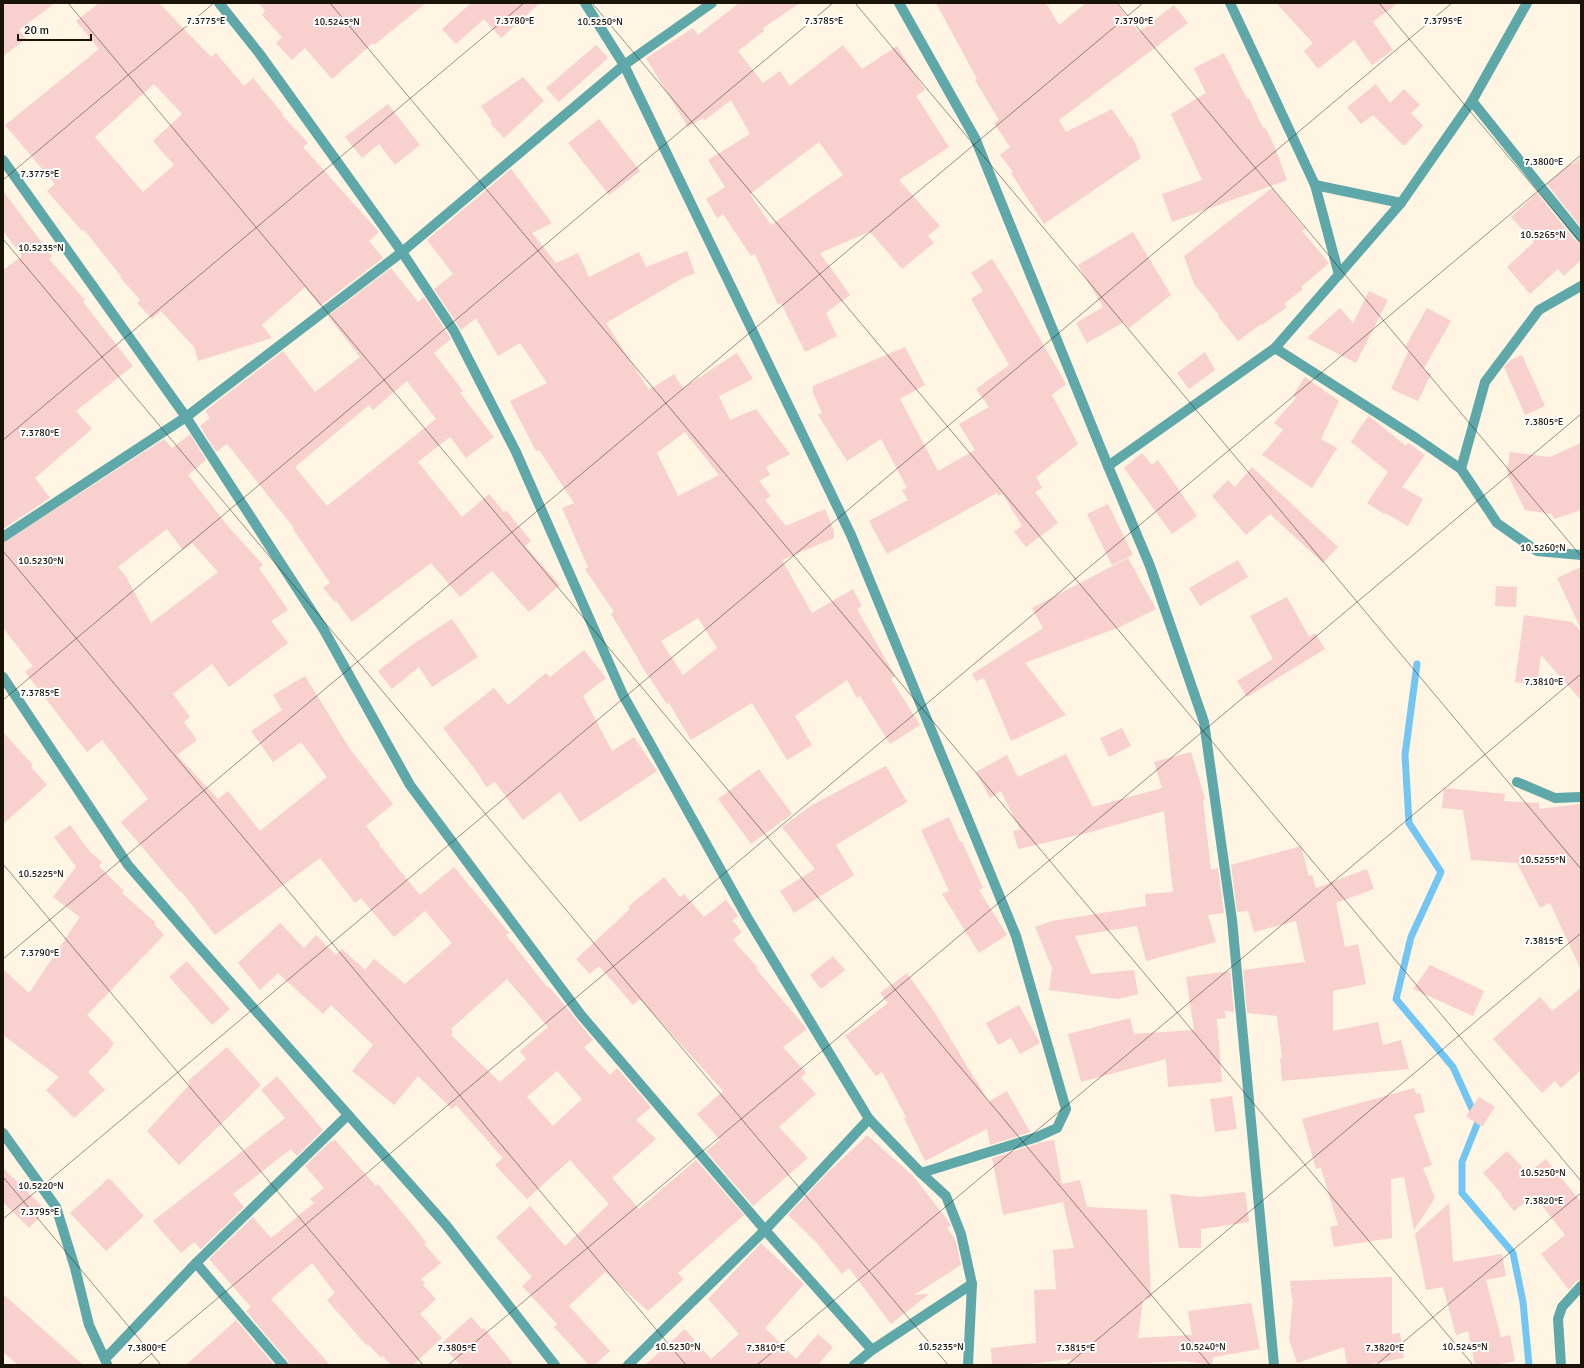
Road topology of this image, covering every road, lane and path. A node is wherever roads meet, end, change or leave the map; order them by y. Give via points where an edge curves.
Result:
1 (219, 3) edge
2 (584, 3) edge
3 (712, 3) edge
4 (899, 3) edge
5 (1230, 3) edge
6 (1527, 3) edge
7 (624, 65) junction
8 (1472, 101) junction
9 (3, 160) edge
10 (1315, 185) junction
11 (1401, 203) junction
12 (1581, 237) edge
13 (402, 252) junction
14 (1339, 275) junction
15 (1581, 286) edge
16 (1276, 348) junction
17 (186, 417) junction
18 (1108, 466) junction
19 (1461, 469) junction
20 (3, 537) edge
21 (1581, 555) edge
22 (3, 677) edge
23 (1517, 782) dead end
24 (1581, 797) edge
25 (348, 1115) junction
26 (869, 1119) junction
27 (3, 1134) edge
28 (921, 1173) junction
29 (765, 1230) junction
30 (196, 1263) junction
31 (972, 1284) junction
32 (1581, 1286) edge
33 (872, 1350) junction
34 (106, 1362) edge
35 (282, 1365) edge
36 (555, 1365) edge
37 (628, 1365) edge
38 (854, 1365) edge
39 (968, 1365) edge
40 (1274, 1365) edge
41 (1561, 1365) edge

1 - 13 street via 259,53
2 - 7 street
3 - 7 street
4 - 18 street via 975,138
5 - 10 street
6 - 8 street
7 - 13 street
7 - 28 street via 851,535 1016,936 1066,1108 1057,1128 1037,1137
8 - 11 street
8 - 12 street
9 - 17 street
10 - 11 street
10 - 14 street
11 - 14 street
13 - 17 street
13 - 26 street via 454,331 516,452 623,695 747,917
14 - 16 street
15 - 19 street via 1539,310 1485,382
16 - 18 street
16 - 19 street
17 - 20 street
17 - 29 street via 324,630 410,785 581,1015
18 - 40 street via 1150,566 1204,722 1232,920
19 - 21 street via 1497,524 1537,551
22 - 25 street via 128,865
23 - 24 street via 1555,798
25 - 30 street
25 - 36 street via 446,1225
26 - 28 street
26 - 29 street
27 - 34 street via 56,1206 89,1325
28 - 31 street via 946,1196 961,1234
29 - 33 street
29 - 37 street
30 - 34 street
30 - 35 street
31 - 33 street
31 - 39 street
32 - 41 street via 1562,1307 1558,1319
33 - 38 street

